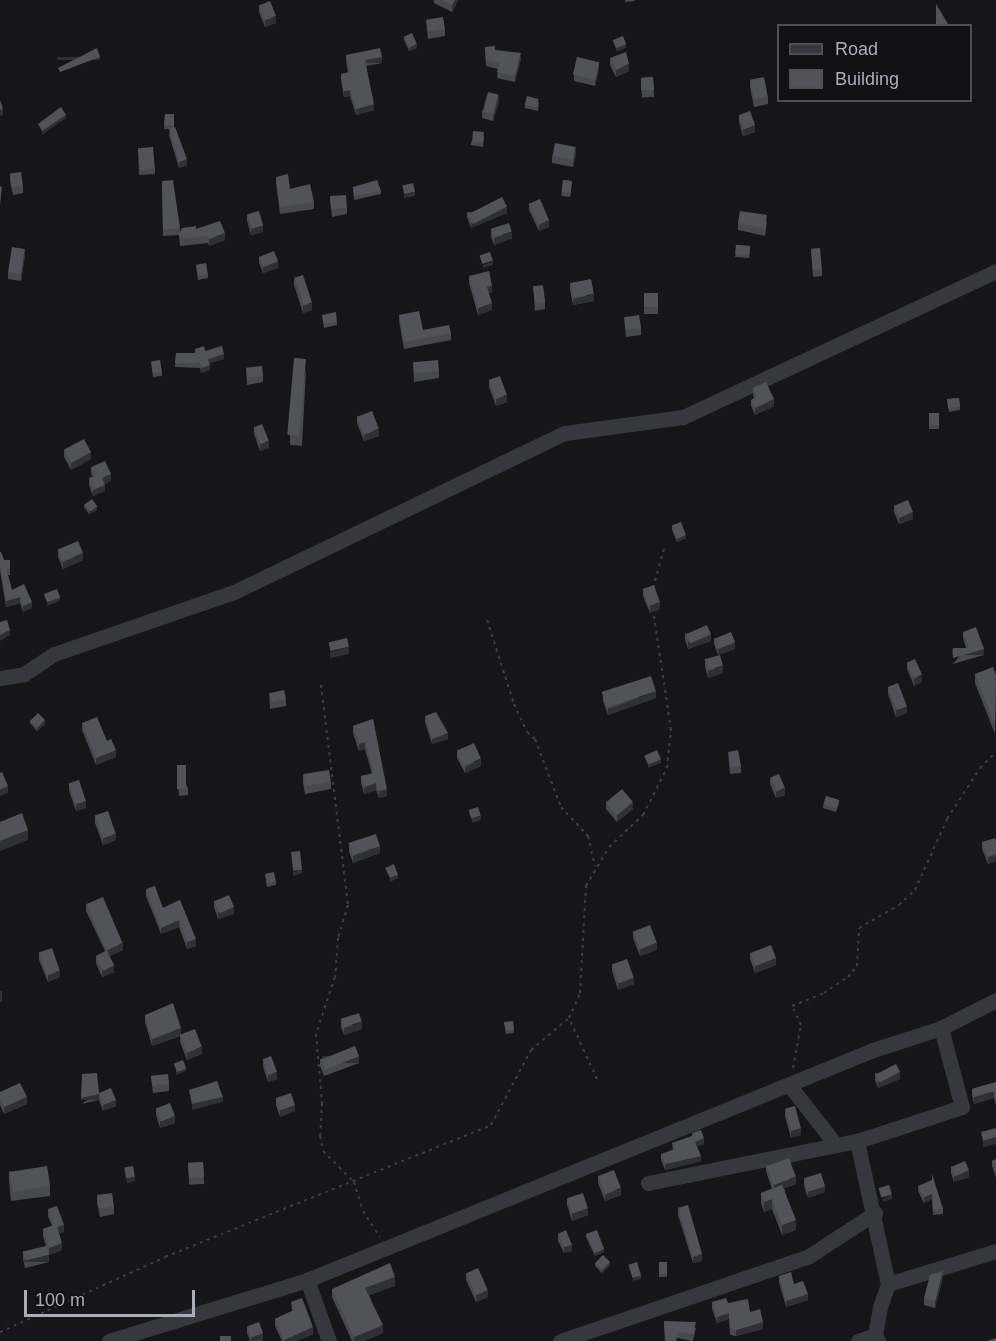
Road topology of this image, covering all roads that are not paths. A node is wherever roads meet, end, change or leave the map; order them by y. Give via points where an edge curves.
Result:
1 (996, 271) edge
2 (0, 678) edge
3 (996, 1000) edge
4 (941, 1028) junction
5 (790, 1086) junction
6 (857, 1141) junction
7 (836, 1145) junction
8 (648, 1183) dead end
9 (875, 1213) junction
10 (996, 1251) edge
11 (307, 1280) junction
12 (888, 1284) junction
13 (877, 1338) edge
14 (109, 1341) edge
15 (329, 1341) edge
16 (560, 1341) edge
17 (858, 1341) edge

1 - 2 street via 683,417 565,433 234,592 54,654 24,674
3 - 4 street
4 - 5 street via 873,1050
4 - 6 street via 962,1107
5 - 7 street
5 - 11 street via 526,1188
6 - 7 street
6 - 9 street
7 - 8 street
9 - 12 street
9 - 16 street via 809,1256
10 - 12 street
11 - 14 street
11 - 15 street
12 - 13 street
13 - 17 street

